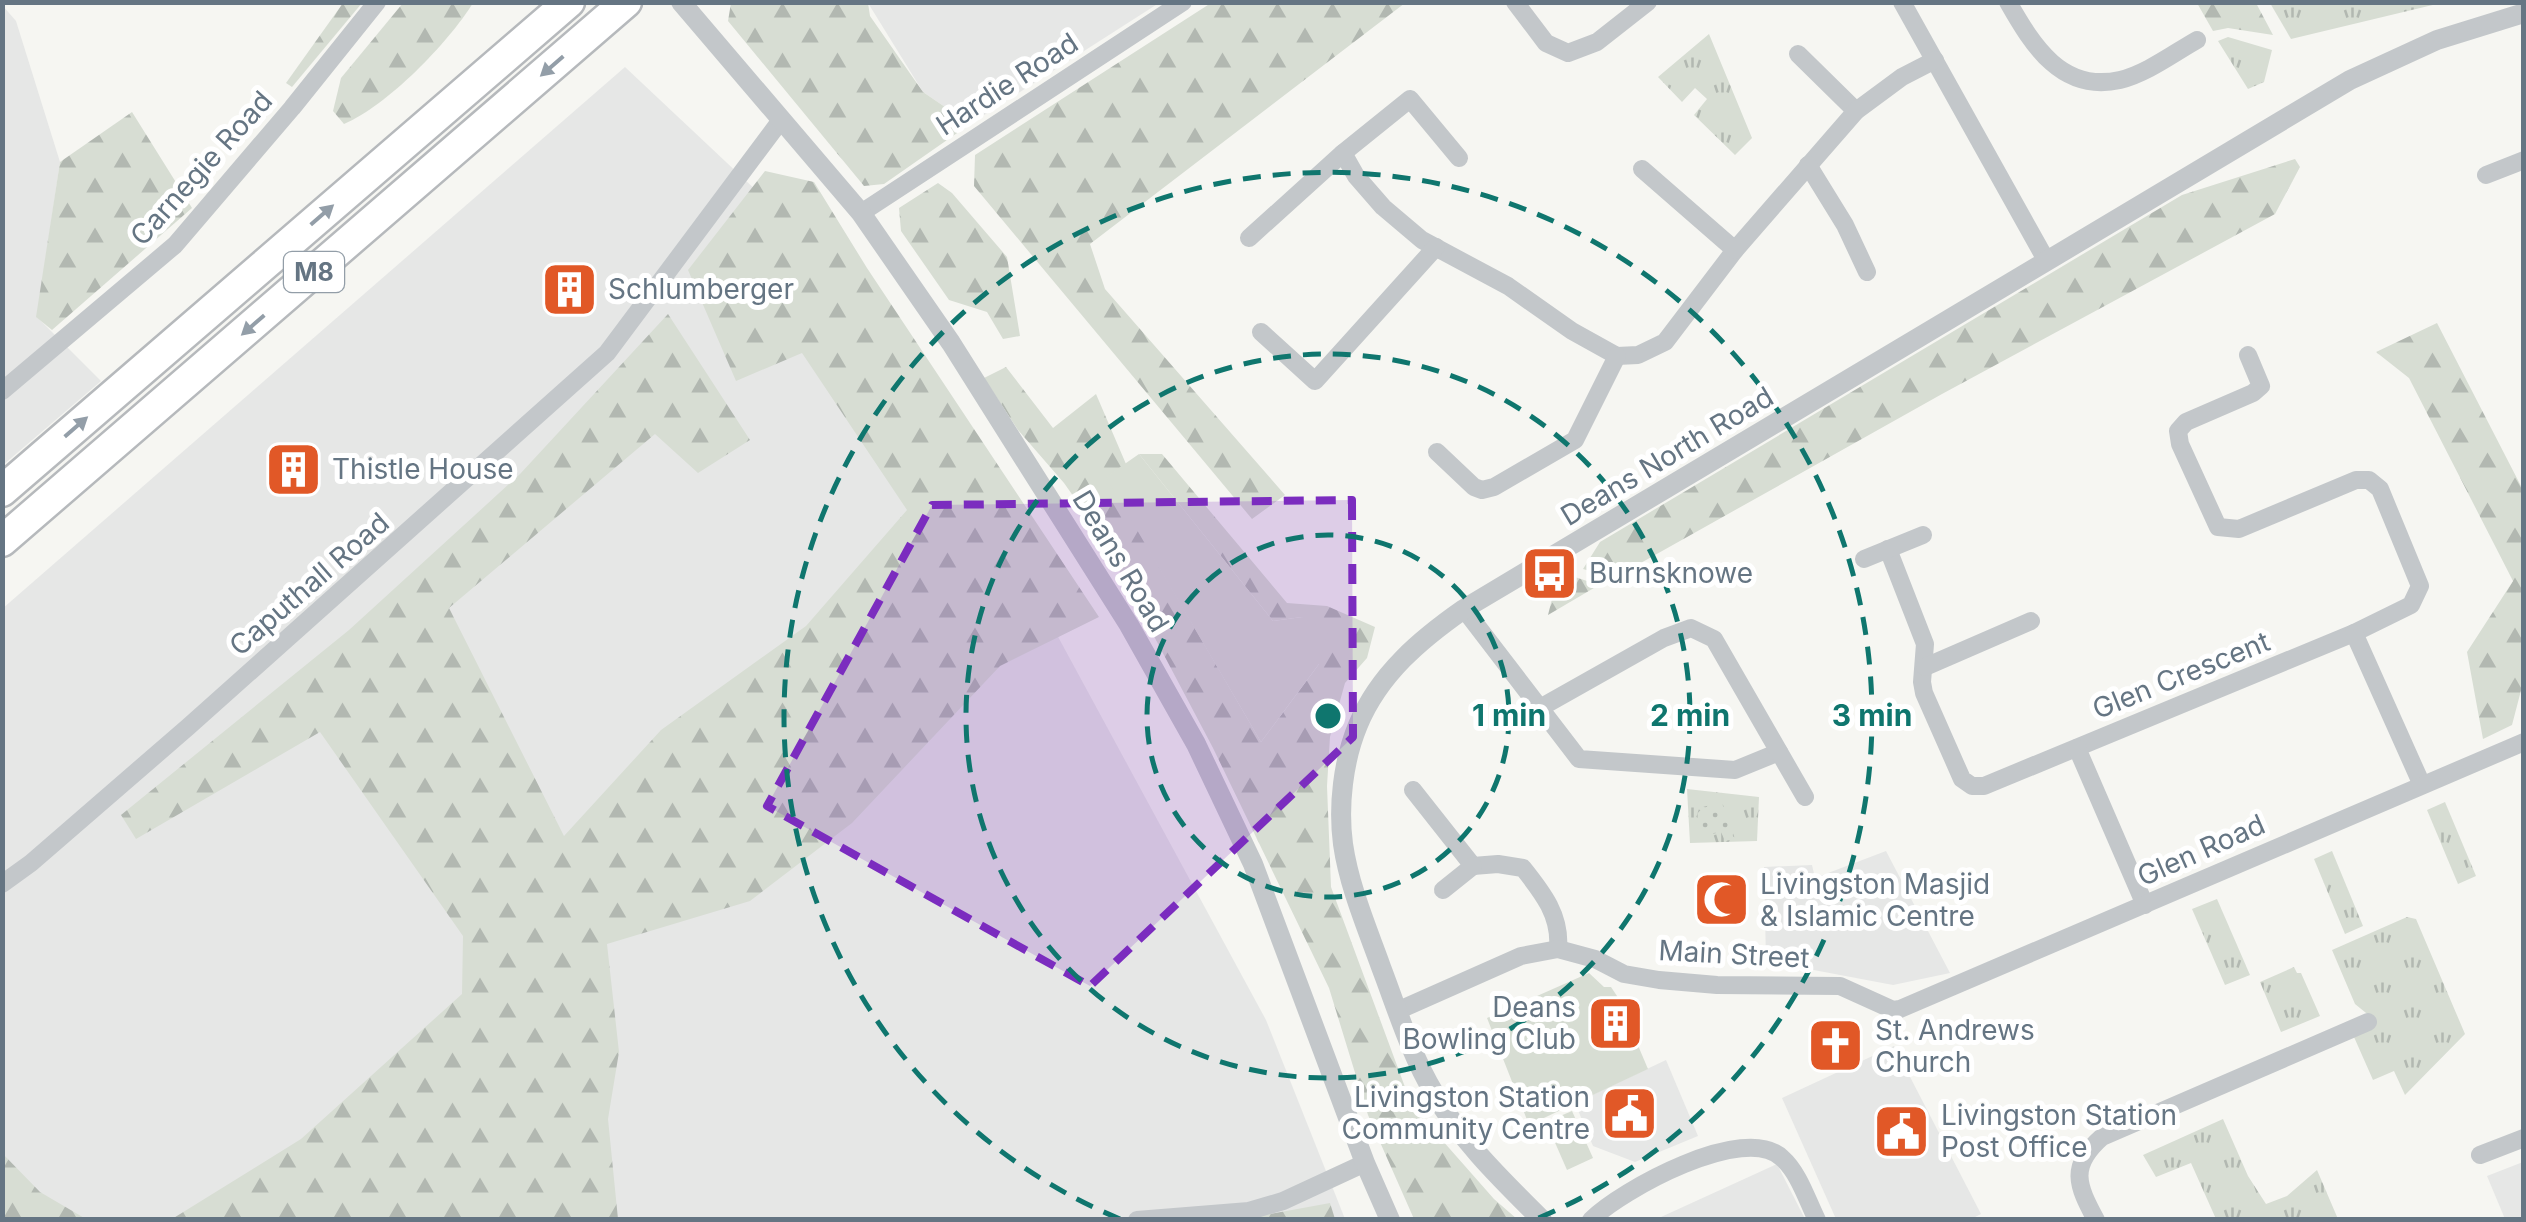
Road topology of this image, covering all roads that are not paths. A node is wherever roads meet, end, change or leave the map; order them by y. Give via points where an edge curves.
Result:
1 (376, 2) edge
2 (569, 2) edge
3 (626, 2) edge
4 (1183, 2) edge
5 (1515, 2) edge
6 (1648, 2) edge
7 (1902, 2) edge
8 (2008, 2) edge
9 (687, 9) edge
10 (2524, 13) edge
11 (2197, 40) dead end
12 (1798, 54) dead end
13 (1934, 60) junction
14 (1856, 111) junction
15 (781, 120) junction
16 (1343, 153) junction
17 (1458, 158) dead end
18 (2524, 160) edge
19 (1808, 164) junction
20 (1642, 169) dead end
21 (2486, 175) dead end
22 (860, 213) junction
23 (1249, 238) dead end
24 (1436, 247) junction
25 (1735, 250) junction
26 (2046, 260) junction
27 (1867, 272) dead end
28 (1261, 332) dead end
29 (1617, 356) junction
30 (2248, 356) dead end
31 (2, 391) edge
32 (1437, 452) dead end
33 (2, 491) edge
34 (1923, 535) dead end
35 (2, 541) edge
36 (1888, 549) junction
37 (1864, 560) dead end
38 (1464, 609) junction
39 (2032, 621) dead end
40 (2354, 633) junction
41 (1924, 666) junction
42 (1538, 709) junction
43 (2524, 742) edge
44 (2077, 748) junction
45 (1779, 752) junction
46 (2422, 784) junction
47 (1412, 790) dead end
48 (1805, 797) dead end
49 (1474, 866) junction
50 (2, 884) edge
51 (1444, 890) dead end
52 (2144, 905) junction
53 (1558, 949) junction
54 (1900, 1009) joint
55 (1397, 1011) junction
56 (2368, 1022) dead end
57 (2524, 1138) edge
58 (2480, 1155) dead end
59 (1365, 1164) junction
60 (1137, 1220) edge
61 (1390, 1220) edge
62 (1542, 1220) edge
63 (1590, 1220) edge
64 (1817, 1220) edge
65 (2096, 1220) edge

1 - 31 street, Carnegie Road via 175,245
33 -> 2 highway, M8
3 -> 35 highway, M8
4 - 22 street, Hardie Road
5 - 6 street via 1546,43 1568,53 1598,42
7 - 13 street
8 - 11 street via 2031,42 2072,78 2123,80
9 - 15 street, Deans Road
10 - 26 street, Deans North Road via 2437,40 2350,80
12 - 14 street
13 - 14 street
13 - 26 street
14 - 19 street
15 - 22 street, Deans Road
15 - 50 street, Caputhall Road via 607,353
16 - 17 street via 1410,99
16 - 23 street
16 - 24 street via 1382,206
18 - 21 street
19 - 25 street
19 - 27 street
20 - 25 street
22 - 59 street, Deans Road via 952,343 1196,744 1253,864
24 - 28 street via 1315,381
24 - 29 street
25 - 29 street via 1665,342
26 - 38 street, Deans North Road
29 - 32 street via 1575,440 1494,487 1474,487
30 - 40 street, Glen Crescent via 2261,386 2186,422 2178,431 2180,444 2218,527 2239,529 2356,480 2380,489 2420,586 2412,605
34 - 36 street
36 - 37 street
36 - 41 street via 1926,644
38 - 42 street
38 - 55 street, Deans North Road via 1398,662 1358,724 1348,756 1343,843
39 - 41 street
40 - 44 street, Glen Crescent
40 - 46 street
41 - 44 street via 1924,694 1962,779 1972,786
42 - 45 street via 1578,759 1589,762 1735,770
42 - 45 street via 1691,628 1714,639
43 - 46 street, Glen Road
44 - 52 street, Glen Crescent
45 - 48 street
46 - 52 street, Glen Road
47 - 49 street via 1431,822
49 - 51 street
49 - 53 street via 1523,868 1548,899 1560,931
52 - 54 street, Glen Road
53 - 54 street, Main Street via 1624,974 1718,985 1840,986
53 - 55 street via 1521,956
55 - 62 street, Deans North Road via 1432,1091 1467,1142
56 - 65 street via 2102,1138 2079,1168
57 - 58 street
59 - 60 street via 1249,1211
59 - 61 street, Deans Road
63 - 64 street via 1610,1200 1680,1168 1736,1147 1761,1147 1781,1156 1795,1174

